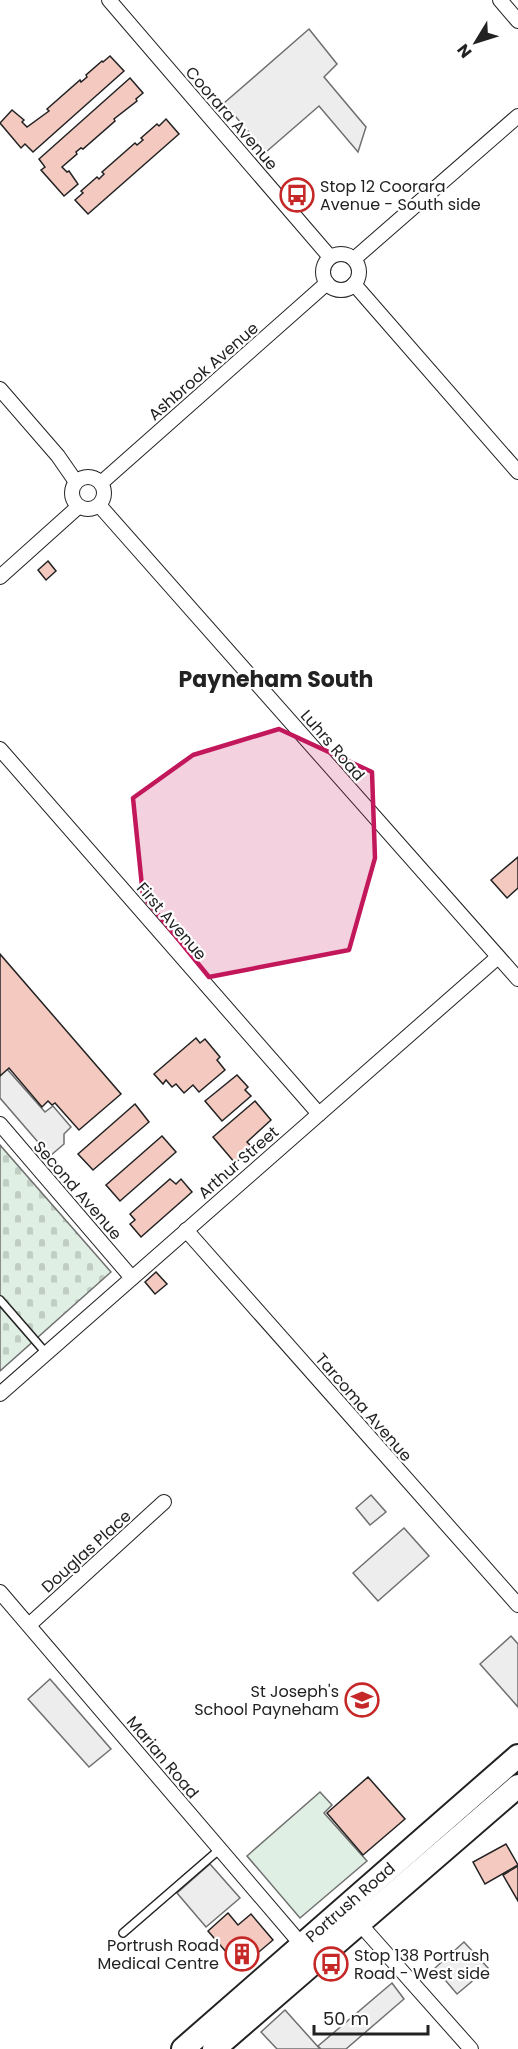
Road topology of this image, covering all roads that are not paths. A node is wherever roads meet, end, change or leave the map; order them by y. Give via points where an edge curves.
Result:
1 (109, 0) edge
2 (500, 0) edge
3 (518, 21) edge
4 (518, 116) edge
5 (330, 257) junction
6 (354, 259) junction
7 (327, 283) junction
8 (354, 284) junction
9 (0, 389) edge
10 (518, 472) edge
11 (75, 482) junction
12 (101, 483) junction
13 (99, 505) junction
14 (78, 507) junction
15 (0, 578) edge
16 (0, 749) edge
17 (498, 957) junction
18 (518, 980) edge
19 (319, 1114) junction
20 (0, 1124) edge
21 (186, 1230) junction
22 (132, 1278) junction
23 (0, 1300) edge
24 (46, 1353) junction
25 (0, 1394) edge
26 (164, 1502) dead end
27 (0, 1592) edge
28 (518, 1605) edge
29 (29, 1625) junction
30 (518, 1756) edge
31 (518, 1786) edge
32 (220, 1849) junction
33 (360, 1924) junction
34 (123, 1933) dead end
35 (301, 1944) junction
36 (183, 2049) edge
37 (214, 2049) edge
38 (471, 2049) edge

1 - 5 street, Coorara Avenue
2 - 3 street
4 - 6 street
5 - 6 street via 344,253
5 - 7 street via 323,269
6 - 8 street via 360,274
7 - 8 street via 339,290
7 - 12 street, Ashbrook Avenue
8 - 10 street
9 - 11 street via 58,456
11 - 12 street via 87,476
11 - 14 street via 71,497
12 - 13 street via 104,494
13 - 14 street via 88,510
13 - 17 street, Luhrs Road
14 - 15 street
16 - 19 street, First Avenue
17 - 18 street, Luhrs Road
17 - 19 street, Arthur Street
19 - 21 street, Arthur Street
20 - 22 street, Second Avenue
21 - 22 street, Arthur Street
21 - 28 street, Tarcoma Avenue
22 - 24 street, Arthur Street
23 - 24 lane
24 - 25 street, Arthur Street
26 - 29 street, Douglas Place
27 - 29 street, Marian Road
29 - 32 street, Marian Road
30 - 35 highway, Portrush Road
31 - 33 highway, Portrush Road
32 - 34 lane
32 - 35 street, Marian Road
33 - 37 highway, Portrush Road
33 - 38 street
35 - 36 highway, Portrush Road

